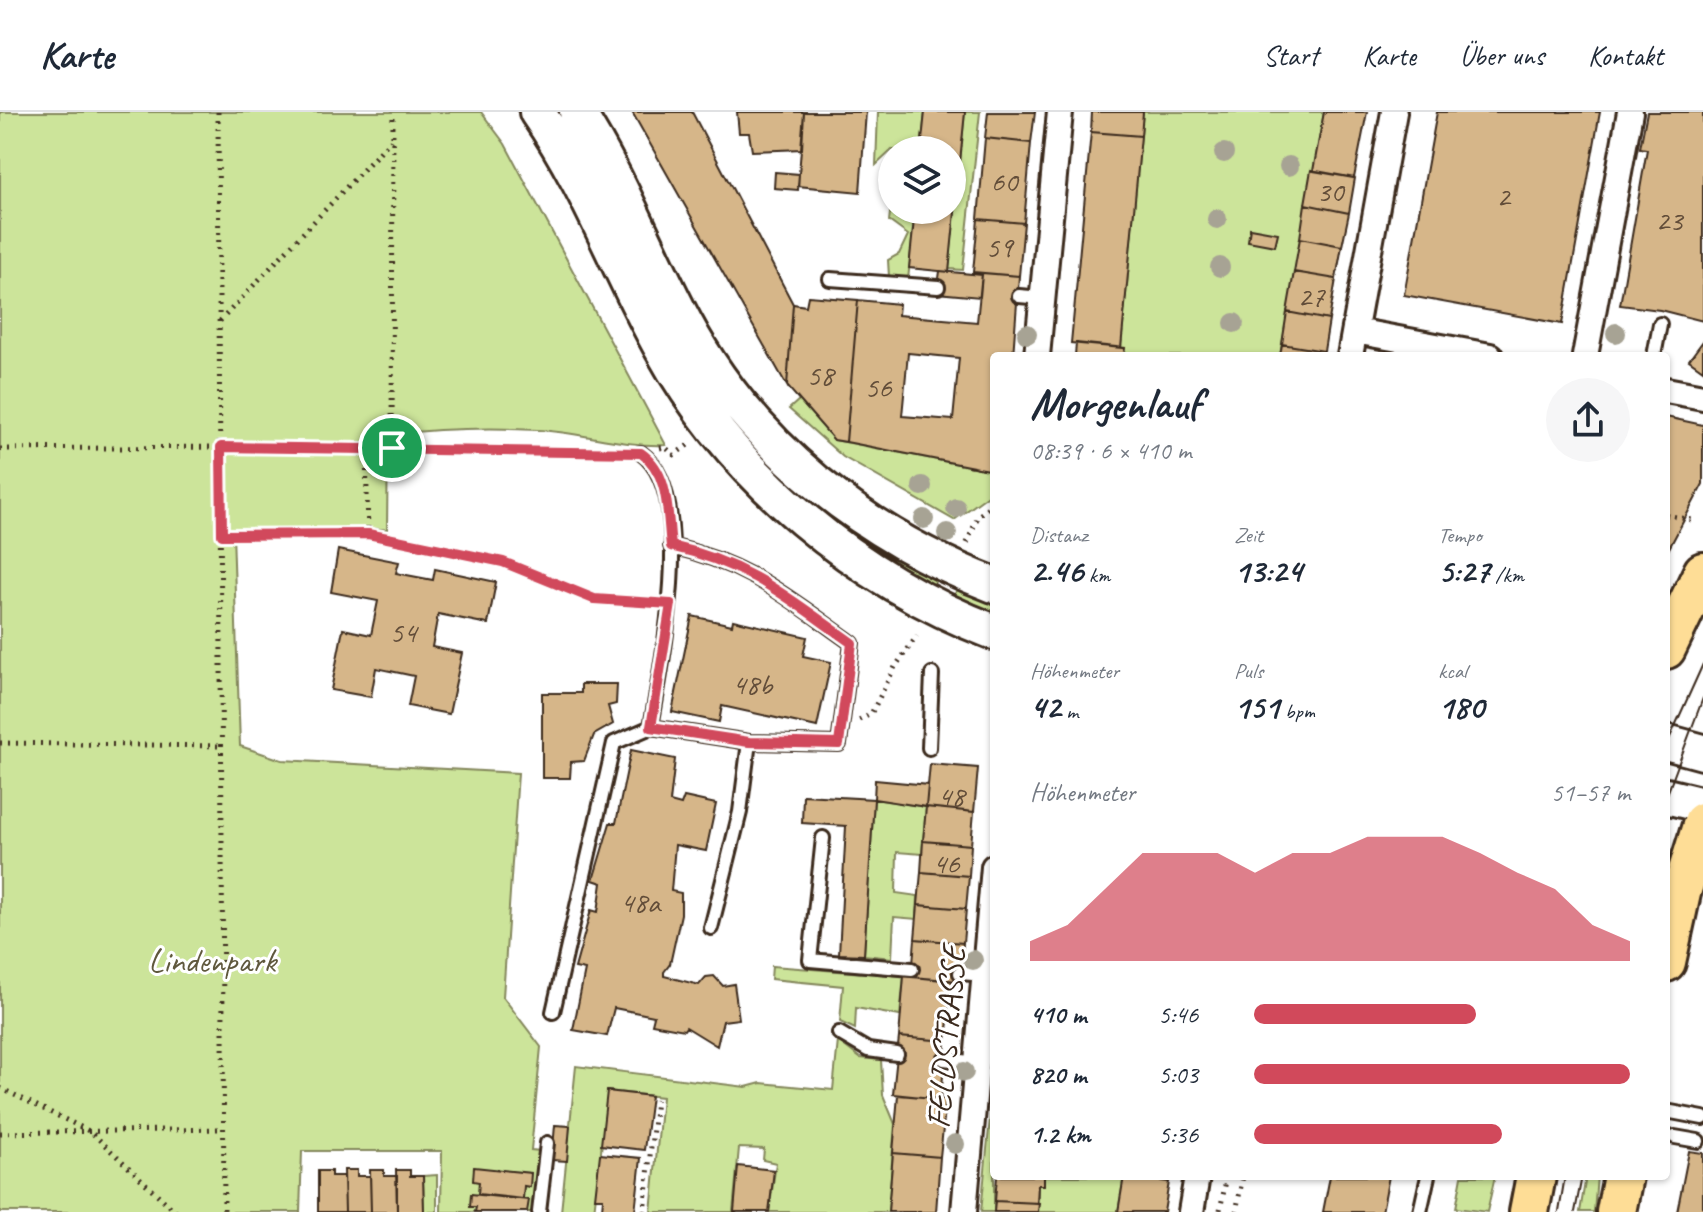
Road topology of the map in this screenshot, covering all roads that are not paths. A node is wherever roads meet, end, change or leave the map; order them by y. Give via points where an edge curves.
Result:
1 (537, 112) edge
2 (577, 112) edge
3 (1060, 112) edge
4 (1394, 112) edge
5 (1630, 112) edge
6 (830, 279) dead end
7 (938, 287) dead end
8 (1660, 324) dead end
9 (1355, 331) junction
10 (1037, 352) edge
11 (1351, 352) edge
12 (1463, 352) edge
13 (1586, 352) edge
14 (1655, 352) edge
15 (1670, 391) edge
16 (1703, 397) edge
17 (641, 453) road end
18 (671, 546) junction
19 (1703, 572) edge
20 (990, 583) edge
21 (990, 630) edge
22 (1670, 641) edge
23 (932, 674) dead end
24 (651, 727) junction
25 (749, 742) junction
26 (1670, 743) edge
27 (929, 748) dead end
28 (1703, 752) edge
29 (1670, 797) edge
30 (1703, 805) edge
31 (1703, 822) edge
32 (823, 838) dead end
33 (990, 915) edge
34 (711, 928) dead end
35 (1670, 944) edge
36 (912, 969) dead end
37 (960, 973) dead end
38 (985, 975) junction
39 (553, 1012) dead end
40 (988, 1026) edge
41 (839, 1033) dead end
42 (897, 1054) dead end
43 (944, 1059) dead end
44 (978, 1063) junction
45 (1670, 1112) edge
46 (1703, 1118) edge
47 (1675, 1137) dead end
48 (1698, 1141) dead end
49 (547, 1143) dead end
50 (1196, 1180) edge
51 (1427, 1180) edge
52 (1535, 1180) edge
53 (1622, 1180) edge
54 (539, 1212) edge
55 (964, 1212) edge
56 (1191, 1212) edge
57 (1420, 1212) edge
58 (1529, 1212) edge
59 (1616, 1212) edge

1 - 21 main road via 663,351 713,428 776,494 855,559 935,607
2 - 20 main road via 684,322 741,406 799,470 854,512
3 - 10 street via 1030,297
4 - 9 street
5 - 13 street
6 - 7 lane
8 - 14 lane
9 - 11 street
9 - 12 street
15 - 16 street
17 - 18 lane via 654,462 663,481
18 - 24 lane via 671,604
18 - 25 lane via 754,574 852,643 839,744
19 - 22 main road
23 - 27 lane
24 - 25 lane
24 - 39 lane via 614,743
25 - 34 lane via 740,812
26 - 28 main road
29 - 30 main road
31 - 35 main road
32 - 36 lane via 810,960
33 - 38 street, FELDSTRASSE
37 - 38 lane
38 - 40 street, FELDSTRASSE
40 - 44 street, FELDSTRASSE
41 - 42 lane via 868,1050
43 - 44 lane
44 - 55 street, FELDSTRASSE
45 - 46 lane
47 - 48 lane
49 - 54 lane
50 - 56 street
51 - 57 lane
52 - 58 main road
53 - 59 main road

